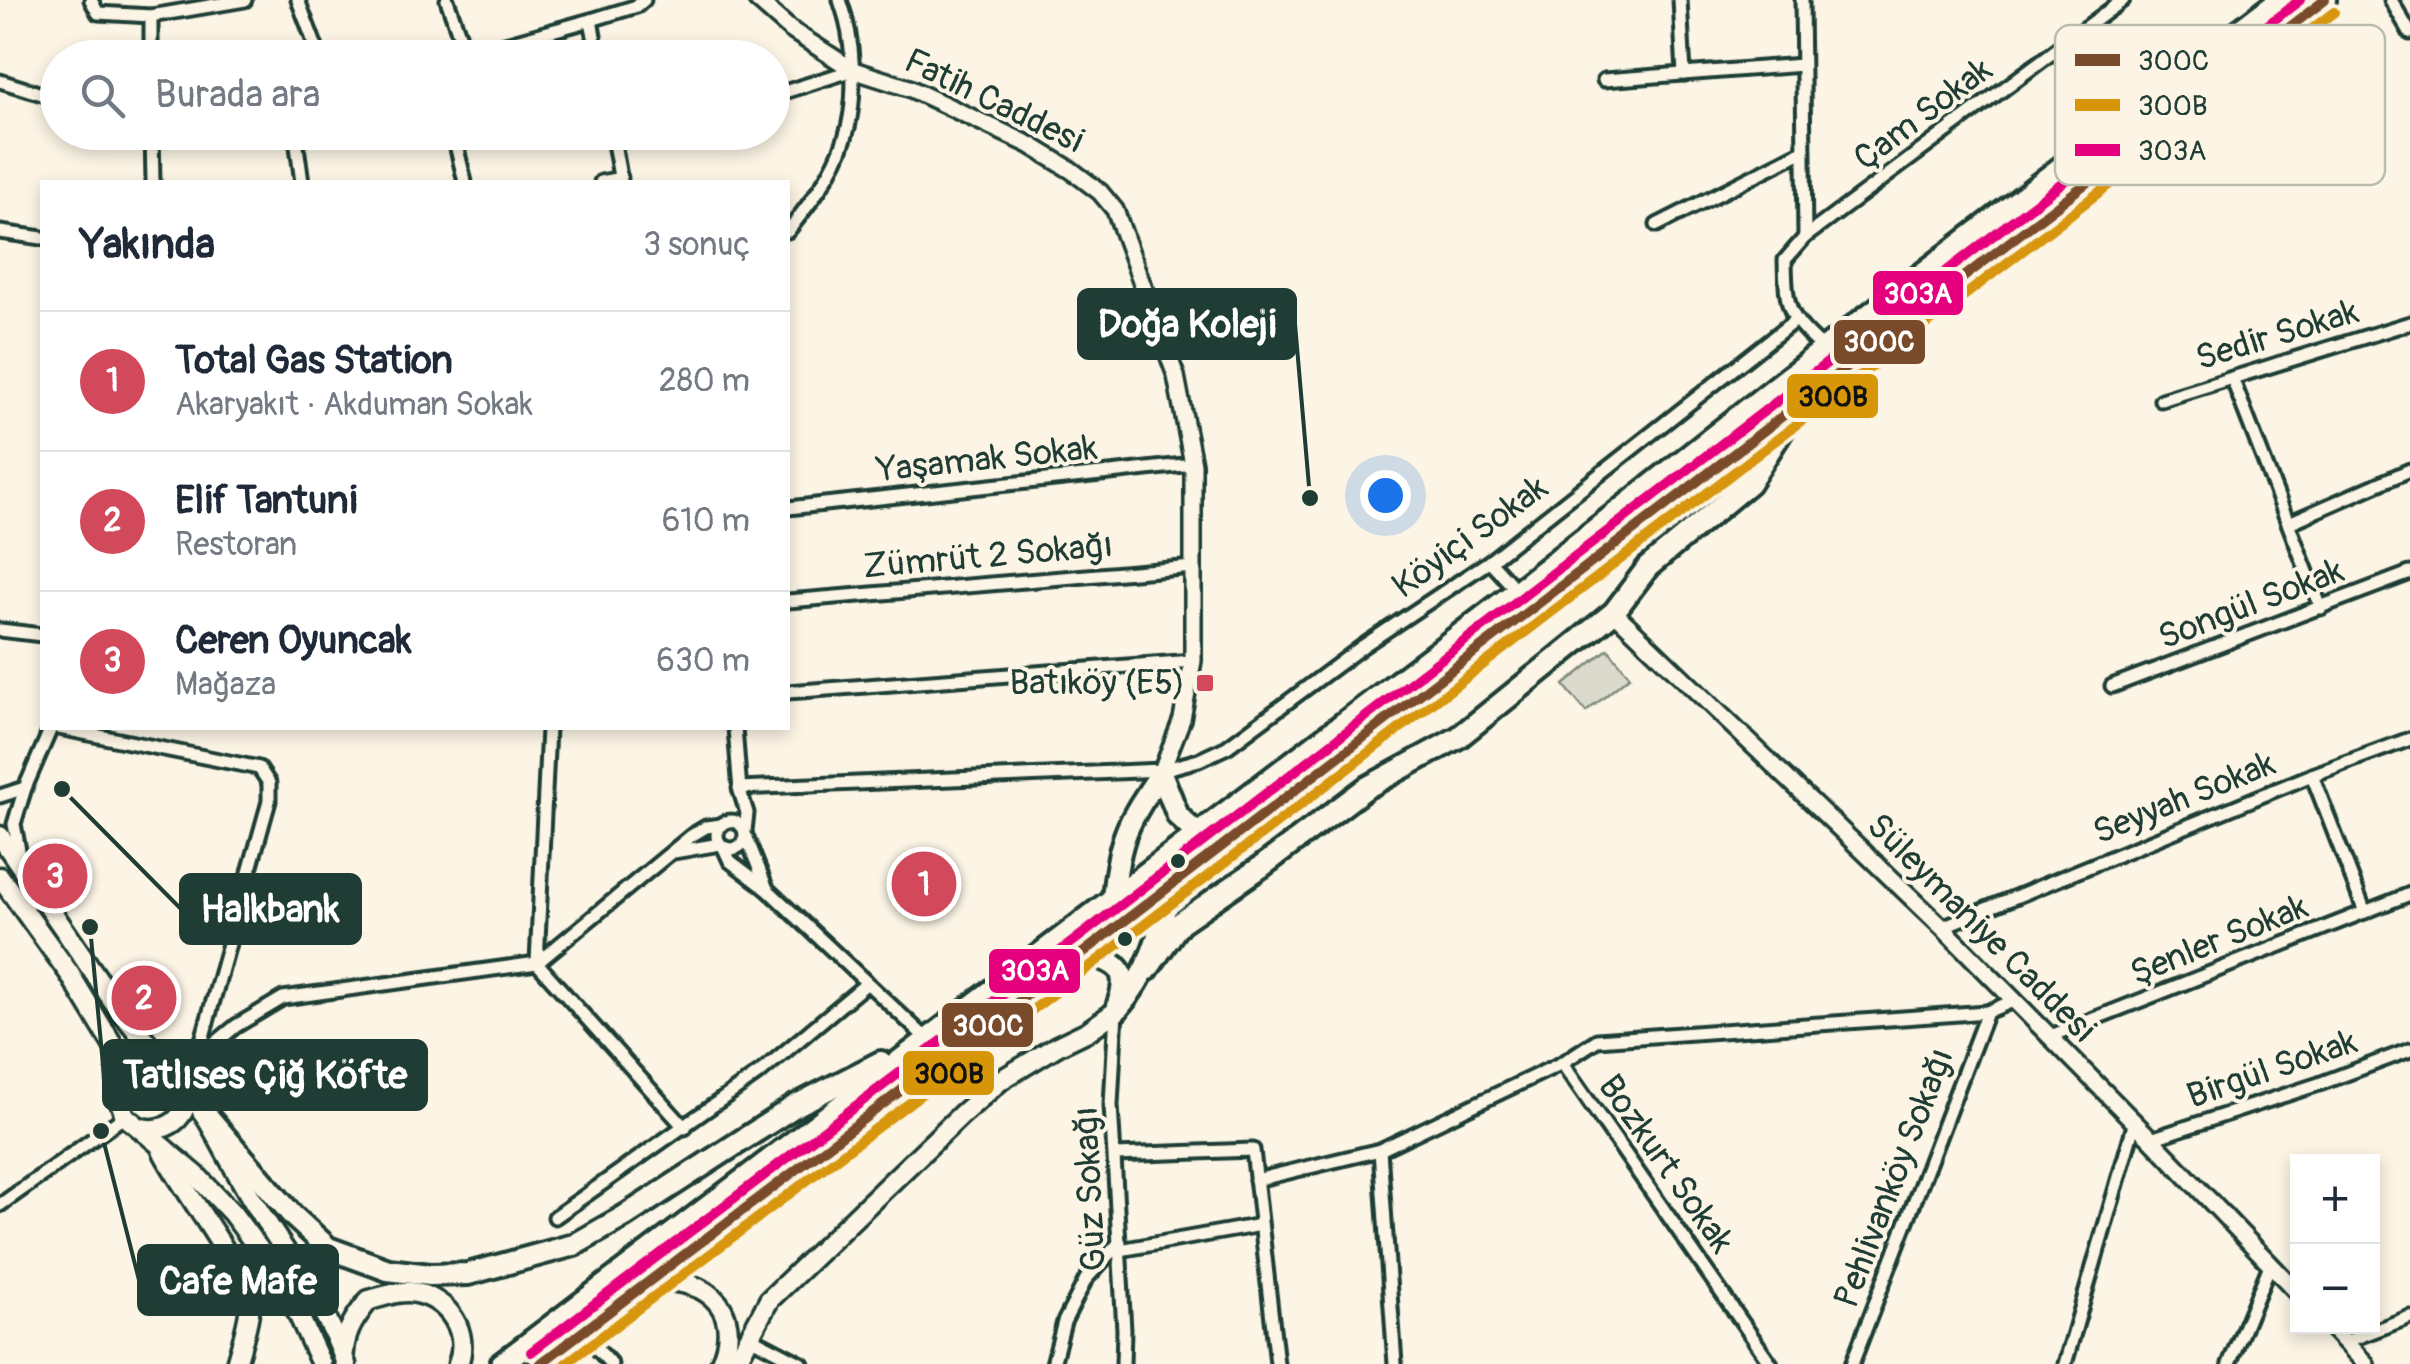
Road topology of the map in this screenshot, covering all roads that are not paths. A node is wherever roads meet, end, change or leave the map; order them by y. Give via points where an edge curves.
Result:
1 (91, 0) edge
2 (245, 0) edge
3 (298, 0) edge
4 (447, 0) edge
5 (644, 0) edge
6 (756, 0) edge
7 (840, 0) edge
8 (1680, 0) edge
9 (1802, 0) edge
10 (2123, 0) edge
11 (2279, 0) edge
12 (2325, 0) edge
13 (2391, 0) edge
14 (151, 16) junction
15 (591, 20) junction
16 (2090, 25) edge
17 (2246, 25) edge
18 (2292, 25) edge
19 (2410, 32) edge
20 (152, 40) edge
21 (313, 40) edge
22 (456, 40) edge
23 (518, 40) edge
24 (595, 40) edge
25 (2055, 51) edge
26 (1802, 64) junction
27 (854, 70) junction
28 (1684, 74) junction
29 (1604, 80) dead end
30 (0, 81) edge
31 (790, 90) edge
32 (40, 93) edge
33 (152, 150) edge
34 (298, 150) edge
35 (458, 150) edge
36 (615, 150) edge
37 (1804, 151) junction
38 (2055, 172) edge
39 (153, 180) edge
40 (302, 180) edge
41 (464, 180) edge
42 (621, 180) edge
43 (2083, 185) edge
44 (1657, 225) dead end
45 (790, 228) edge
46 (0, 232) edge
47 (1806, 237) junction
48 (40, 238) edge
49 (1794, 321) junction
50 (2410, 323) edge
51 (1824, 349) junction
52 (2232, 378) junction
53 (1806, 396) junction
54 (2160, 400) dead end
55 (1193, 464) junction
56 (2410, 470) edge
57 (790, 508) edge
58 (2289, 523) junction
59 (1490, 561) junction
60 (1194, 567) junction
61 (2410, 574) edge
62 (1517, 590) junction
63 (790, 601) edge
64 (2321, 608) junction
65 (1614, 612) junction
66 (0, 630) edge
67 (40, 635) edge
68 (1193, 661) junction
69 (2112, 686) dead end
70 (790, 692) edge
71 (50, 730) edge
72 (69, 730) edge
73 (548, 730) edge
74 (735, 730) edge
75 (2410, 739) edge
76 (1161, 772) junction
77 (2312, 775) junction
78 (25, 788) junction
79 (739, 790) junction
80 (0, 796) edge
81 (723, 824) junction
82 (746, 833) junction
83 (1196, 833) junction
84 (0, 836) edge
85 (722, 846) junction
86 (674, 852) junction
87 (22, 868) junction
88 (0, 877) edge
89 (1169, 887) junction
90 (767, 890) junction
91 (2410, 894) edge
92 (1113, 898) junction
93 (2364, 912) junction
94 (1942, 928) junction
95 (1084, 952) junction
96 (538, 963) junction
97 (1147, 970) junction
98 (866, 984) junction
99 (2013, 1001) junction
100 (1116, 1010) junction
101 (1987, 1012) junction
102 (2048, 1037) junction
103 (927, 1039) junction
104 (2410, 1050) edge
105 (198, 1058) junction
106 (164, 1062) junction
107 (1562, 1063) junction
108 (184, 1080) junction
109 (120, 1086) junction
110 (204, 1111) junction
111 (125, 1116) junction
112 (2134, 1125) junction
113 (141, 1128) junction
114 (686, 1128) junction
115 (2151, 1139) junction
116 (157, 1141) junction
117 (1380, 1150) junction
118 (1115, 1155) junction
119 (1256, 1180) junction
120 (0, 1206) edge
121 (555, 1218) dead end
122 (1261, 1225) junction
123 (1120, 1246) junction
124 (2270, 1265) junction
125 (644, 1284) junction
126 (2290, 1285) edge
127 (2410, 1317) edge
128 (582, 1332) junction
129 (2338, 1334) edge
130 (748, 1336) junction
131 (2345, 1342) junction
132 (345, 1361) edge
133 (236, 1364) edge
134 (322, 1364) edge
135 (458, 1364) edge
136 (501, 1364) edge
137 (540, 1364) edge
138 (611, 1364) edge
139 (720, 1364) edge
140 (736, 1364) edge
141 (800, 1364) edge
142 (1053, 1364) edge
143 (1123, 1364) edge
144 (1276, 1364) edge
145 (1395, 1364) edge
146 (1771, 1364) edge
147 (1852, 1364) edge
148 (2065, 1364) edge
149 (2229, 1364) edge
150 (2366, 1364) edge

1 - 14 street via 98,13
2 - 14 street
3 - 21 street
4 - 22 street
5 - 15 street
6 - 27 street, Fatih Caddesi
7 - 27 street
8 - 28 street
9 - 26 street
10 - 16 street, Çam Sokak
11 - 17 highway
12 - 18 highway
13 - 19 street
14 - 20 street
15 - 23 street
15 - 24 street
25 - 47 street, Çam Sokak
26 - 28 street
26 - 37 street
27 - 31 street
27 - 45 street via 846,136
27 - 55 street, Fatih Caddesi via 909,88 1030,145 1100,192 1115,210 1176,376
28 - 29 street
30 - 32 street
33 - 39 street
34 - 40 street
35 - 41 street
36 - 42 street
37 - 44 street
37 - 47 street
38 - 51 highway
43 - 53 highway
46 - 48 street
47 - 49 street via 1786,260
49 - 51 street
49 - 59 street, Köyiçi Sokak
50 - 52 street, Sedir Sokak
51 - 62 highway
52 - 54 street, Sedir Sokak
52 - 58 street
53 - 65 highway via 1749,482 1648,567
53 - 89 highway
55 - 57 street, Yaşamak Sokak
55 - 60 street, Fatih Caddesi
56 - 58 street
58 - 64 street
59 - 62 street
59 - 76 street, Köyiçi Sokak via 1228,746
60 - 63 street, Zümrüt 2 Sokağı
60 - 68 street, Fatih Caddesi
61 - 64 street, Songül Sokak
62 - 83 highway
64 - 69 street, Songül Sokak
65 - 94 street, Süleymaniye Caddesi
65 - 97 highway via 1458,737 1366,788 1180,923
66 - 67 street
68 - 70 street
68 - 76 street, Fatih Caddesi via 1182,719
71 - 78 street
72 - 105 street via 259,768 270,783
73 - 96 street
74 - 79 street
75 - 77 street
76 - 79 street, Köyiçi Sokak
76 - 83 highway via 1178,816
76 - 92 highway via 1129,820
77 - 93 street, Seyyah Sokak
77 - 94 street, Seyyah Sokak
78 - 80 street
78 - 87 street via 14,824
79 - 81 street
79 - 82 street
81 - 82 street via 734,821
81 - 85 street via 717,834
81 - 86 street via 706,827
82 - 85 street via 738,848
82 - 90 street
83 - 92 highway
84 - 87 main road
85 - 86 street
85 - 90 street via 730,861
86 - 96 street
87 - 106 main road via 120,1012
88 - 109 main road via 101,1022 116,1050
89 - 95 highway
89 - 97 highway
90 - 98 street
91 - 93 street, Şenler Sokak
92 - 103 highway
93 - 102 street, Şenler Sokak
94 - 99 street, Süleymaniye Caddesi
95 - 100 highway via 1113,962 1122,975
95 - 125 highway
96 - 105 street via 283,998
96 - 114 street
97 - 100 highway
98 - 103 street
98 - 114 street
99 - 101 street
99 - 102 street, Süleymaniye Caddesi
100 - 118 street, Güz Sokağı
100 - 130 main road via 1028,1062 962,1114 795,1273
101 - 107 street via 1597,1040
101 - 147 street, Pehlivanköy Sokağı
102 - 112 street, Süleymaniye Caddesi
103 - 110 highway via 795,1106 574,1245 468,1274 388,1270 328,1248
103 - 136 highway
104 - 115 street, Birgül Sokak
105 - 106 street
105 - 108 street
106 - 108 main road
106 - 109 main road via 132,1068
107 - 117 street, Bozkurt Sokak
107 - 146 street, Bozkurt Sokak
108 - 110 main road
108 - 113 main road via 187,1104 175,1123
109 - 111 main road
110 - 132 main road via 318,1301
111 - 113 main road
111 - 120 street
112 - 115 street, Süleymaniye Caddesi
112 - 148 street
113 - 116 main road
114 - 121 street
115 - 124 street, Süleymaniye Caddesi
116 - 133 main road via 251,1301
116 - 134 main road via 232,1213 267,1260
117 - 119 street, Bozkurt Sokak
117 - 145 street
118 - 119 street via 1253,1150
118 - 123 street, Güz Sokağı
119 - 122 street
122 - 123 street
122 - 144 street
123 - 142 street via 1086,1279
123 - 143 street, Güz Sokağı
124 - 126 street, Süleymaniye Caddesi
124 - 149 street
125 - 128 highway
125 - 139 main road via 682,1281 712,1295 727,1328
127 - 131 street
128 - 137 highway
128 - 138 street
129 - 131 street
130 - 140 main road
130 - 141 street
131 - 150 street
132 - 135 main road via 345,1339 369,1300 414,1292 454,1319 463,1337

